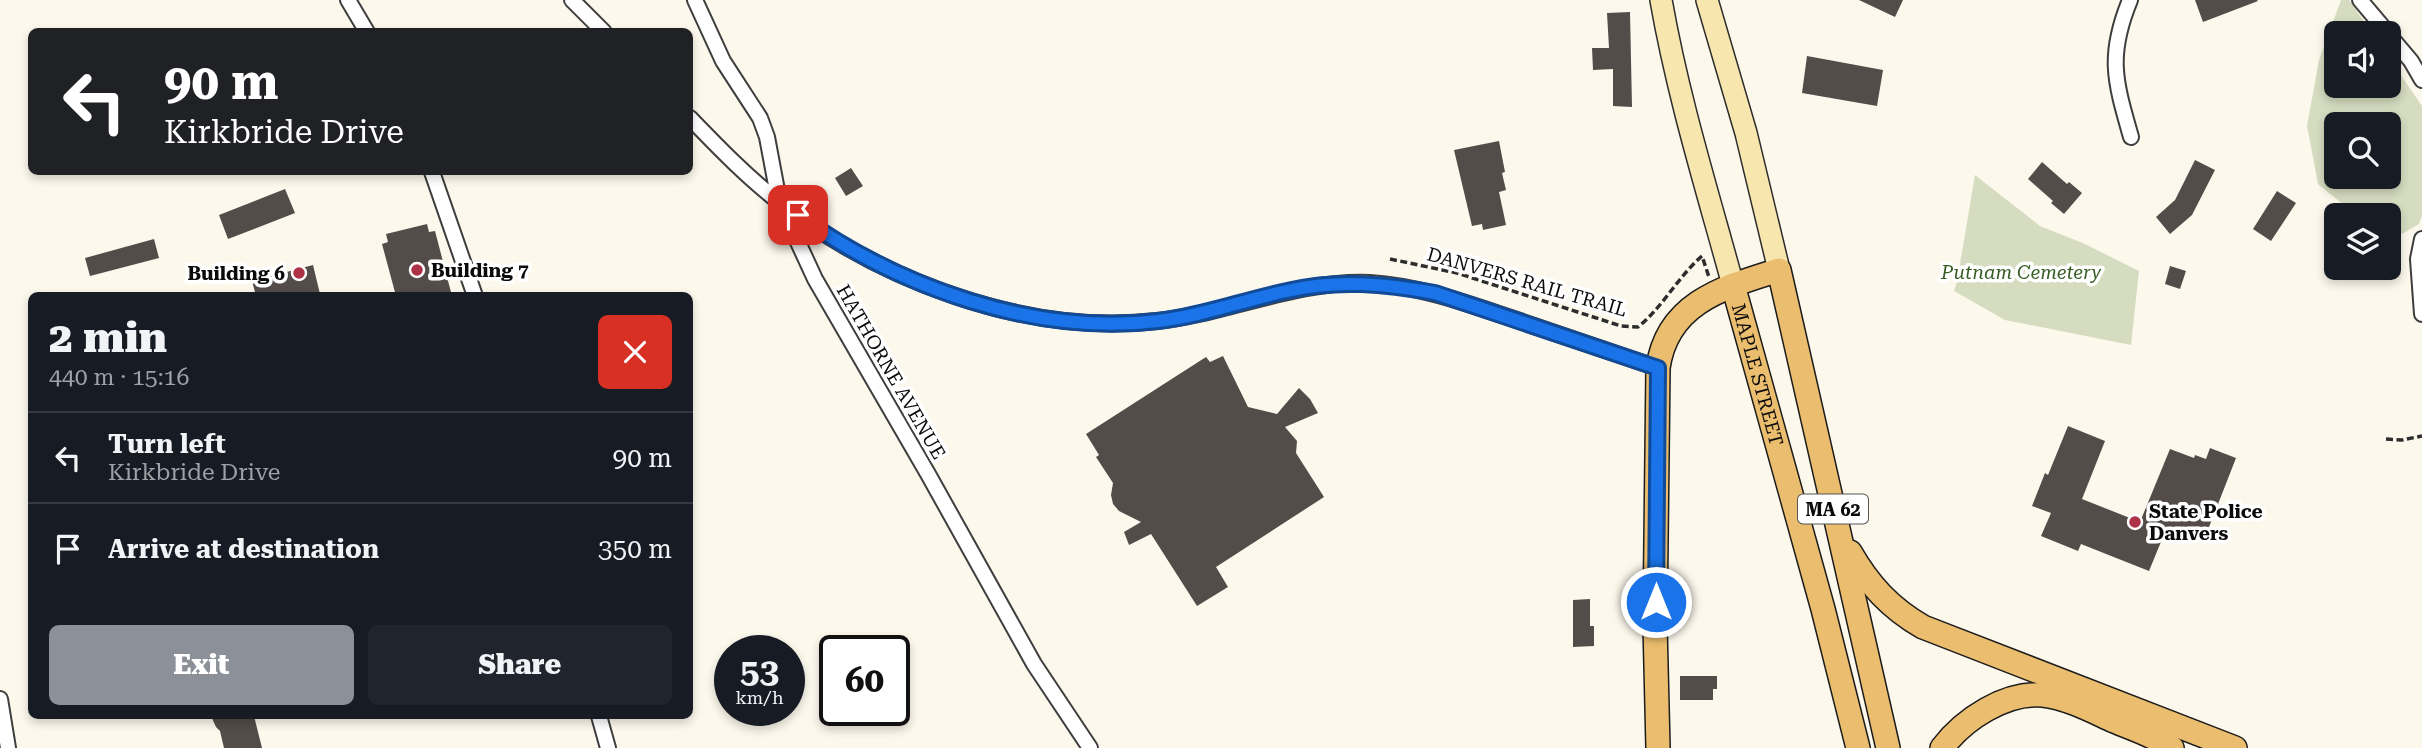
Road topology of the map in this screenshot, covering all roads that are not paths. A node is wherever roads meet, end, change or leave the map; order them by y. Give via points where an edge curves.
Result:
1 (348, 0) edge
2 (572, 0) edge
3 (695, 0) edge
4 (1661, 0) edge
5 (1707, 0) edge
6 (2130, 0) edge
7 (2360, 0) edge
8 (2377, 21) edge
9 (365, 28) edge
10 (600, 28) edge
11 (2401, 49) edge
12 (2422, 80) edge
13 (693, 121) edge
14 (2131, 137) dead end
15 (433, 175) edge
16 (779, 201) junction
17 (2422, 239) edge
18 (1779, 270) junction
19 (1723, 289) junction
20 (474, 292) edge
21 (2422, 314) edge
22 (1658, 368) junction
23 (1837, 526) junction
24 (0, 699) edge
25 (600, 719) edge
26 (8, 748) edge
27 (608, 748) edge
28 (1090, 748) edge
29 (1658, 748) edge
30 (1858, 748) edge
31 (1888, 748) edge
32 (1942, 748) edge
33 (2172, 748) edge
34 (2235, 748) edge

1 - 9 street
2 - 10 street
3 - 16 street, HATHORNE AVENUE via 723,61 760,118
4 - 19 main road, MAPLE STREET / MA 62
5 - 18 main road, MA 62
6 - 14 street via 2116,38 2115,57 2117,88
7 - 8 street
11 - 12 street
13 - 16 street
15 - 20 street
16 - 22 street via 840,244 888,268 926,285 1038,319 1156,321 1289,290 1369,283 1435,293
16 - 28 street, HATHORNE AVENUE via 815,279 1034,664
17 - 21 street via 2418,259
18 - 19 main road
18 - 23 main road, MA 62
19 - 22 main road via 1696,304 1673,327
19 - 30 main road, MAPLE STREET / MA 62 via 1823,609
22 - 29 main road
23 - 31 main road, MA 62
23 - 34 main road via 1873,587 1923,627
24 - 26 street
25 - 27 street
32 - 33 main road via 1986,709 2042,695 2071,702

